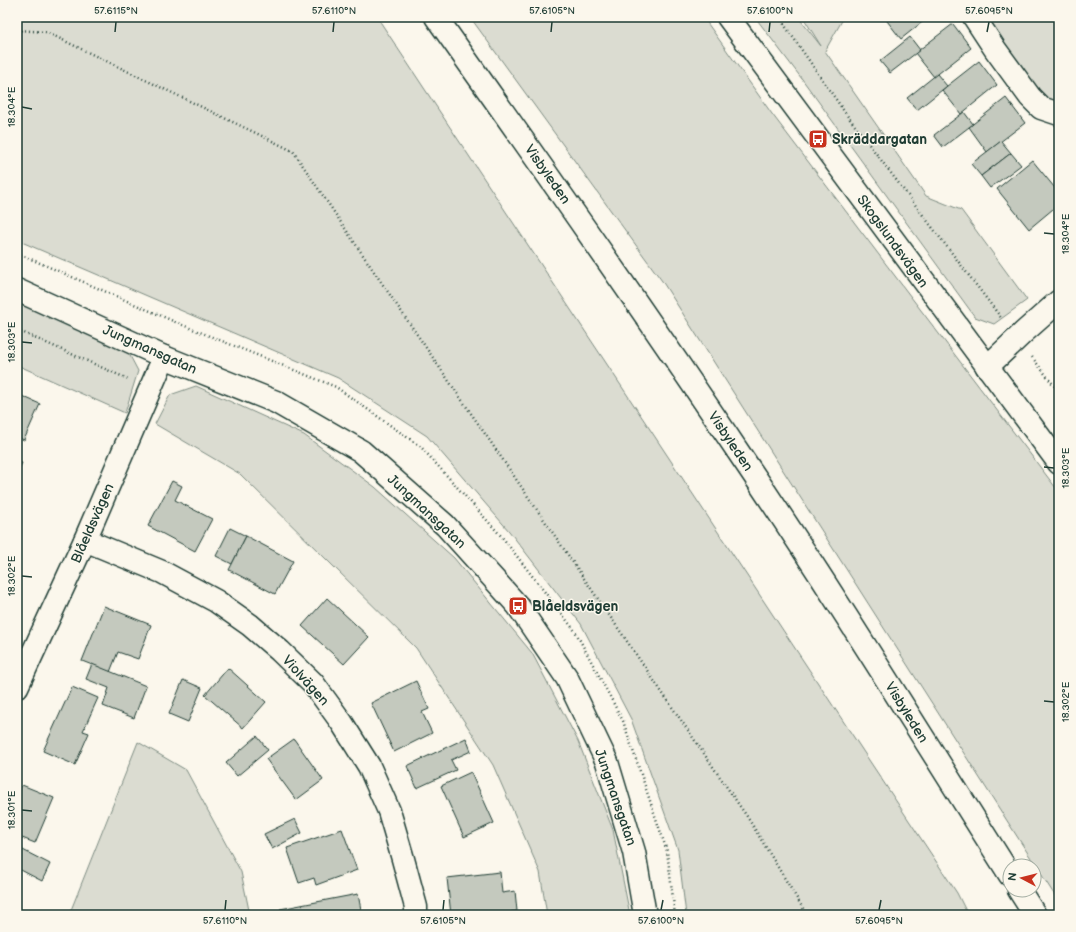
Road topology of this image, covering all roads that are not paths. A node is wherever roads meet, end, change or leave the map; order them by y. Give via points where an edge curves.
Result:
1 (436, 17) edge
2 (728, 17) edge
3 (974, 17) edge
4 (1059, 114) edge
5 (17, 290) edge
6 (1059, 302) edge
7 (164, 357) junction
8 (987, 368) junction
9 (1059, 464) edge
10 (85, 540) junction
11 (17, 687) edge
12 (1002, 862) edge
13 (1024, 898) edge
14 (416, 915) edge
15 (645, 915) edge
16 (1035, 915) edge

1 - 12 street, Visbyleden via 558,188 742,457
2 - 8 street, Skogslundsvägen
3 - 4 street via 1030,97 1041,108
5 - 7 street, Jungmansgatan
6 - 8 street
7 - 10 street, Blåeldsvägen
7 - 15 street, Jungmansgatan via 276,402 361,451 445,525 518,606 567,678 607,762 634,852
8 - 9 street, Skogslundsvägen
10 - 11 street, Blåeldsvägen
10 - 14 street, Violvägen via 162,572 216,601 250,625 313,683 369,766 389,811 416,907
13 - 16 street

